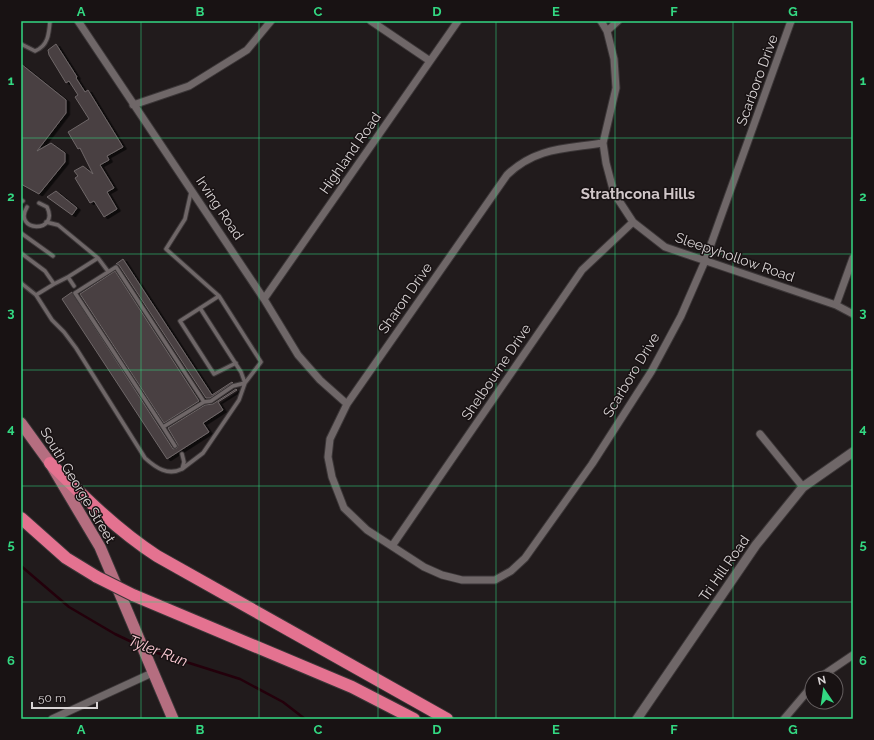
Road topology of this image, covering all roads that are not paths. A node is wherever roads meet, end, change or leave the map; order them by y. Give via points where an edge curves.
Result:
1 (50, 21) edge
2 (78, 21) edge
3 (271, 21) edge
4 (371, 21) edge
5 (458, 21) edge
6 (601, 21) edge
7 (618, 21) edge
8 (791, 21) edge
9 (607, 31) junction
10 (21, 44) edge
11 (430, 61) junction
12 (133, 105) junction
13 (603, 143) junction
14 (192, 190) junction
15 (39, 203) dead end
16 (27, 207) dead end
17 (46, 222) junction
18 (632, 222) junction
19 (21, 233) edge
20 (21, 252) edge
21 (53, 256) dead end
22 (98, 258) junction
23 (853, 258) edge
24 (705, 261) junction
25 (107, 270) dead end
26 (68, 277) junction
27 (21, 283) edge
28 (54, 284) junction
29 (74, 286) dead end
30 (36, 295) junction
31 (219, 296) junction
32 (264, 299) junction
33 (836, 305) junction
34 (200, 308) junction
35 (853, 314) edge
36 (236, 363) junction
37 (245, 383) junction
38 (204, 402) junction
39 (347, 404) junction
40 (21, 423) edge
41 (162, 427) junction
42 (760, 434) dead end
43 (175, 446) dead end
44 (853, 452) edge
45 (182, 454) dead end
46 (50, 463) junction
47 (182, 469) junction
48 (803, 487) junction
49 (21, 518) edge
50 (367, 530) joint
51 (392, 546) junction
52 (853, 655) edge
53 (831, 670) edge
54 (152, 673) junction
55 (804, 695) edge
56 (52, 719) edge
57 (173, 719) edge
58 (414, 719) edge
59 (448, 719) edge
60 (637, 719) edge
61 (784, 719) edge

1 - 10 lane via 48,37 41,49 35,51
2 - 12 street, Irving Road
3 - 12 street via 247,50 189,86
4 - 11 street
5 - 11 street, Highland Road
6 - 9 street, Sleepyhollow Road
7 - 9 street
8 - 24 street, Scarboro Drive
9 - 13 street, Sleepyhollow Road via 614,59 616,88
11 - 32 street, Highland Road
12 - 14 street, Irving Road
13 - 18 street, Sleepyhollow Road via 614,193
13 - 39 street, Sharon Drive via 540,153 518,165 508,175
14 - 31 lane via 185,219 166,249
14 - 32 street, Irving Road
15 - 17 lane via 44,204 48,211
16 - 17 lane via 24,216 28,224 35,227
17 - 22 lane via 58,225
18 - 24 street, Sleepyhollow Road via 665,247
18 - 51 street, Shelbourne Drive via 582,270
19 - 21 lane
20 - 28 lane via 45,271
22 - 25 lane
22 - 26 lane
23 - 33 street
24 - 33 street, Sleepyhollow Road
24 - 51 street, Scarboro Drive via 681,316 651,372 592,464 525,558 512,571 495,580 462,580 442,576
26 - 28 lane
26 - 29 lane
27 - 30 lane
28 - 30 lane
30 - 47 lane via 52,320 76,348 145,458 156,468 172,472
31 - 34 lane
31 - 37 lane via 260,362
32 - 39 street, Irving Road via 298,355 320,380
33 - 35 street, Sleepyhollow Road
34 - 36 lane
34 - 36 lane via 180,321 214,374
36 - 37 lane
37 - 38 lane via 233,386 211,401
37 - 47 lane via 239,400 203,453
38 - 41 lane
38 - 41 lane via 116,267 75,293
39 - 50 street, Sharon Drive via 330,439 328,456 332,477 344,508
40 - 46 main road, South George Street
41 - 43 lane
42 - 48 street
44 - 48 street, Tri Hill Road
45 - 47 lane
46 - 54 main road, South George Street via 100,547
46 - 59 highway via 98,510 138,544
48 - 60 street, Tri Hill Road via 756,545
49 - 58 highway, bridge via 66,558 96,577 352,687
50 - 51 street, Scarboro Drive
52 - 53 street
54 - 56 street
54 - 57 main road, South George Street
55 - 61 street

